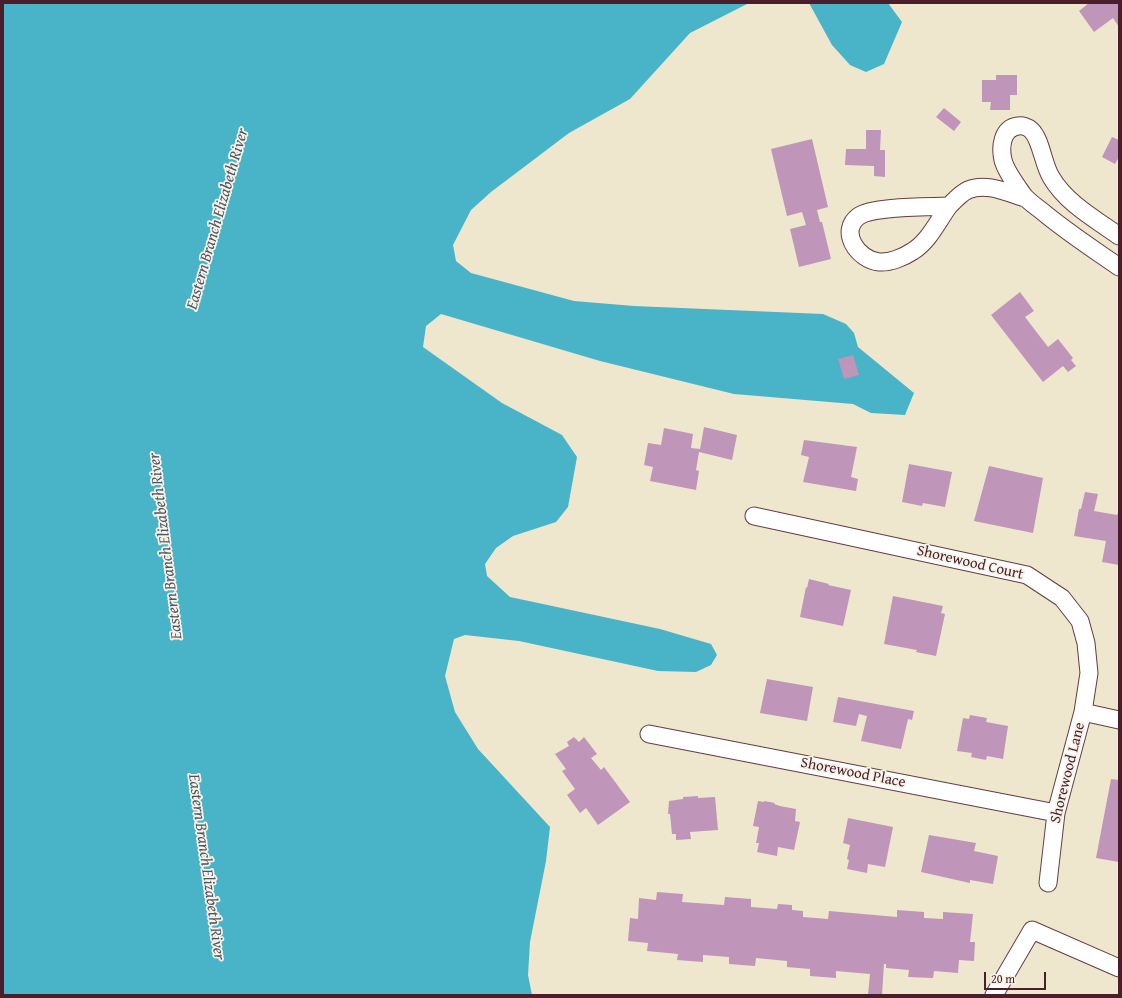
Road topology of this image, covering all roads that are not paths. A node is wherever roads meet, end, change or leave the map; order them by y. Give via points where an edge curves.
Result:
1 (1026, 198) junction
2 (949, 206) junction
3 (1119, 236) edge
4 (1119, 267) edge
5 (754, 516) dead end
6 (1083, 712) junction
7 (1119, 720) edge
8 (649, 734) dead end
9 (1056, 813) junction
10 (1048, 883) dead end
11 (1119, 968) edge
12 (994, 995) edge

1 - 2 street via 993,188 980,187 967,190
1 - 3 street via 1009,174 1003,160 1002,143 1006,132 1013,126 1022,125 1031,130 1038,139 1051,178 1067,198
1 - 4 street
2 - 2 street via 914,251 895,260 880,262 867,259 858,252 851,239 850,230 854,221 859,216 876,210
5 - 6 street, Shorewood Court via 1027,575 1062,598 1080,621 1086,643 1089,673
6 - 7 street
6 - 9 street, Shorewood Lane
8 - 9 street, Shorewood Place
9 - 10 street, Shorewood Lane
11 - 12 street via 1032,930

